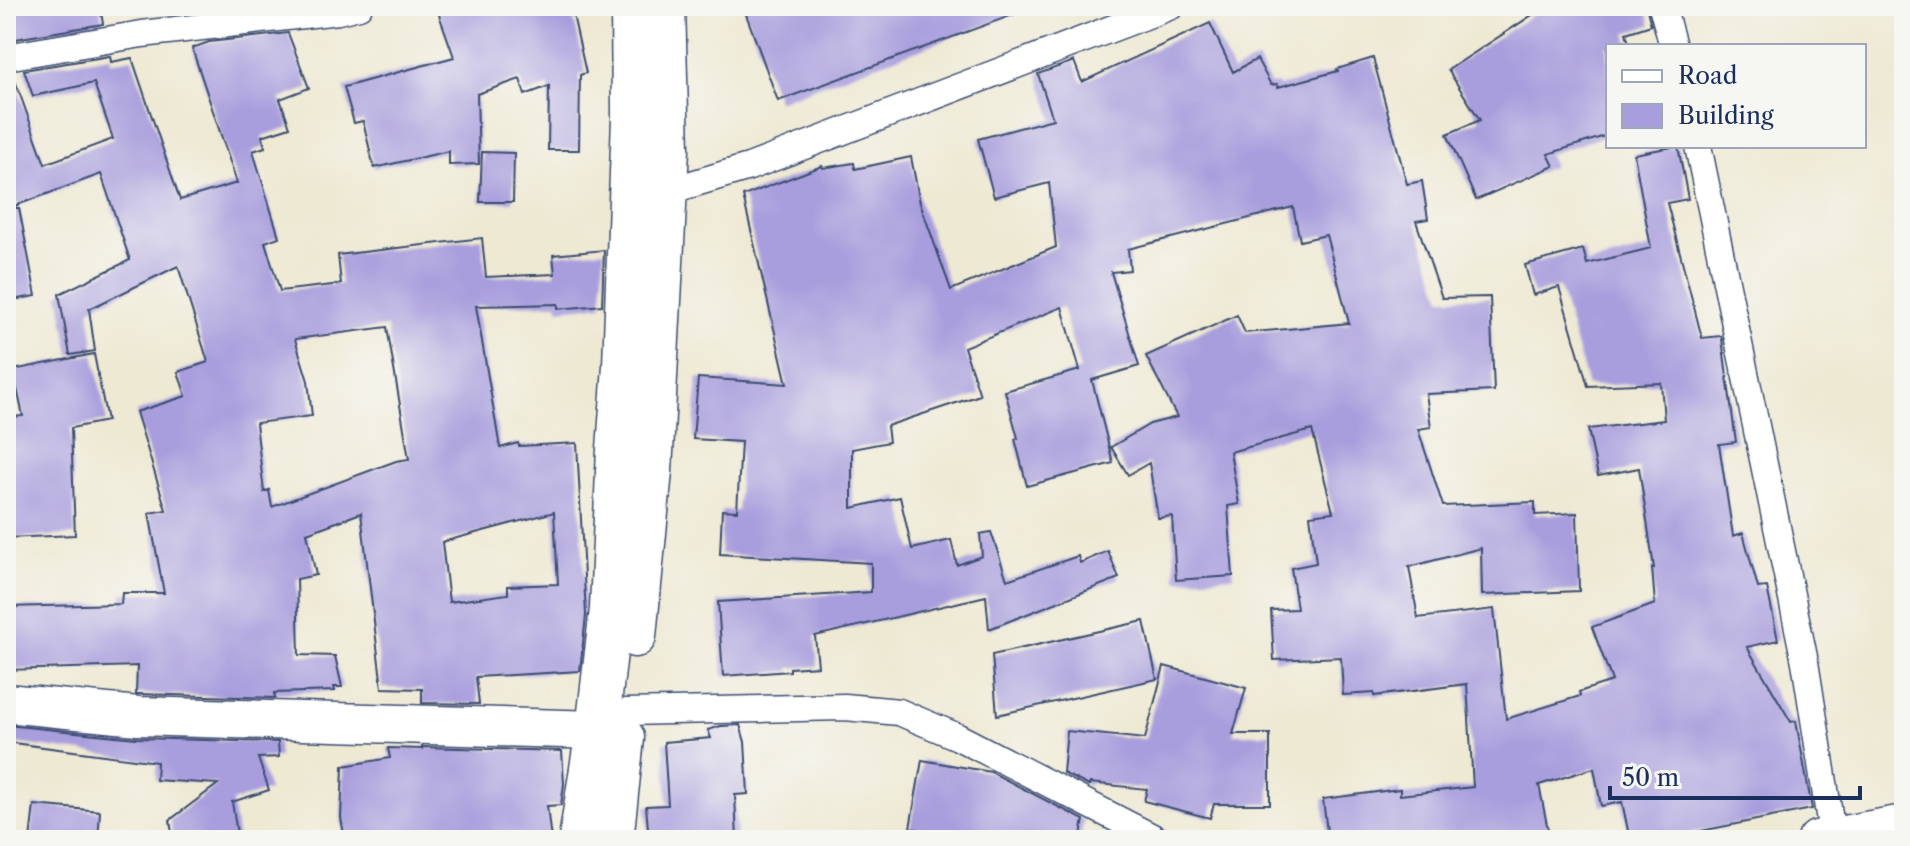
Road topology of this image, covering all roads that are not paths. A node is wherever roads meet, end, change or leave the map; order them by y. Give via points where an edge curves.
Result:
1 (359, 6) edge
2 (632, 6) edge
3 (664, 6) edge
4 (1171, 6) edge
5 (1662, 6) edge
6 (1112, 16) edge
7 (1672, 44) edge
8 (6, 57) edge
9 (1698, 148) edge
10 (647, 192) junction
11 (6, 703) edge
12 (612, 721) junction
13 (1904, 824) edge
14 (1828, 839) edge
15 (580, 840) edge
16 (612, 840) edge
17 (1158, 840) edge

1 - 8 street
2 - 10 main road via 633,118
3 - 10 main road via 668,149
4 - 6 street
5 - 7 street
6 - 10 street via 749,167
9 - 14 street via 1805,662
10 - 12 main road via 618,449
11 - 12 street via 138,716
12 - 15 main road
12 - 16 main road
12 - 17 street via 845,707 899,712
13 - 14 street

